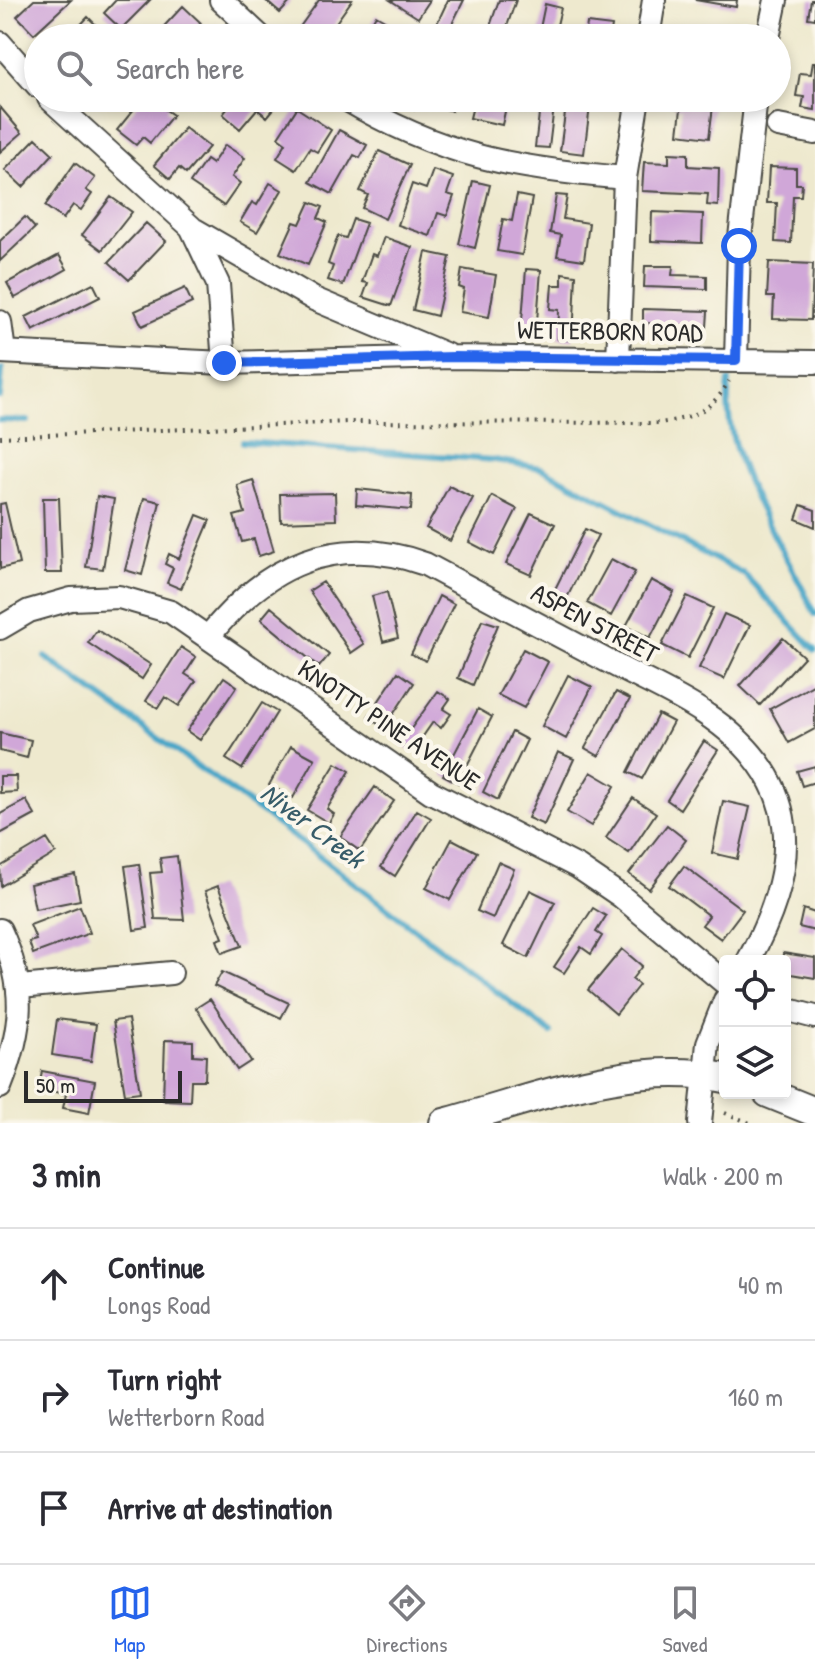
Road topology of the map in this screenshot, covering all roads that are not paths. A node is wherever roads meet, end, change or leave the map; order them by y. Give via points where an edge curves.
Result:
1 (221, 0) edge
2 (653, 0) edge
3 (776, 0) edge
4 (247, 24) edge
5 (650, 24) edge
6 (771, 24) edge
7 (0, 43) edge
8 (24, 70) edge
9 (64, 112) edge
10 (371, 112) edge
11 (636, 112) edge
12 (754, 112) edge
13 (778, 126) dead end
14 (815, 133) edge
15 (625, 178) junction
16 (191, 227) junction
17 (0, 322) edge
18 (2, 352) edge
19 (453, 357) junction
20 (618, 360) junction
21 (736, 360) junction
22 (815, 362) edge
23 (224, 363) junction
24 (0, 628) edge
25 (209, 636) junction
26 (0, 930) edge
27 (751, 955) edge
28 (171, 973) dead end
29 (719, 978) edge
30 (20, 987) junction
31 (791, 1011) edge
32 (719, 1012) edge
33 (815, 1017) edge
34 (714, 1076) edge
35 (0, 1087) edge
36 (783, 1099) edge
37 (815, 1112) edge
38 (444, 1123) edge
39 (700, 1123) edge

1 - 4 street
2 - 5 street
3 - 6 street
7 - 8 street
9 - 16 street
10 - 15 street via 422,139 482,160
11 - 15 street
12 - 21 street via 739,246
13 - 14 street
15 - 20 street
16 - 19 street, WETTERBORN ROAD via 314,299
16 - 23 street via 218,284
17 - 18 street
18 - 23 street, WETTERBORN ROAD
19 - 20 street, WETTERBORN ROAD
19 - 23 street, WETTERBORN ROAD
20 - 21 street, WETTERBORN ROAD
21 - 22 street, WETTERBORN ROAD
24 - 25 street, KNOTTY PINE AVENUE via 54,603 109,597 171,612
25 - 27 street, ASPEN STREET via 269,577 324,555 381,553 425,564 703,712 749,751 768,776 783,827 786,852 779,898
25 - 29 street, KNOTTY PINE AVENUE via 431,792 578,867
26 - 30 street
28 - 30 street
30 - 35 street via 18,1031
31 - 33 street
32 - 34 street via 713,1023
34 - 38 street via 656,1071 628,1075
34 - 39 street
36 - 37 street

